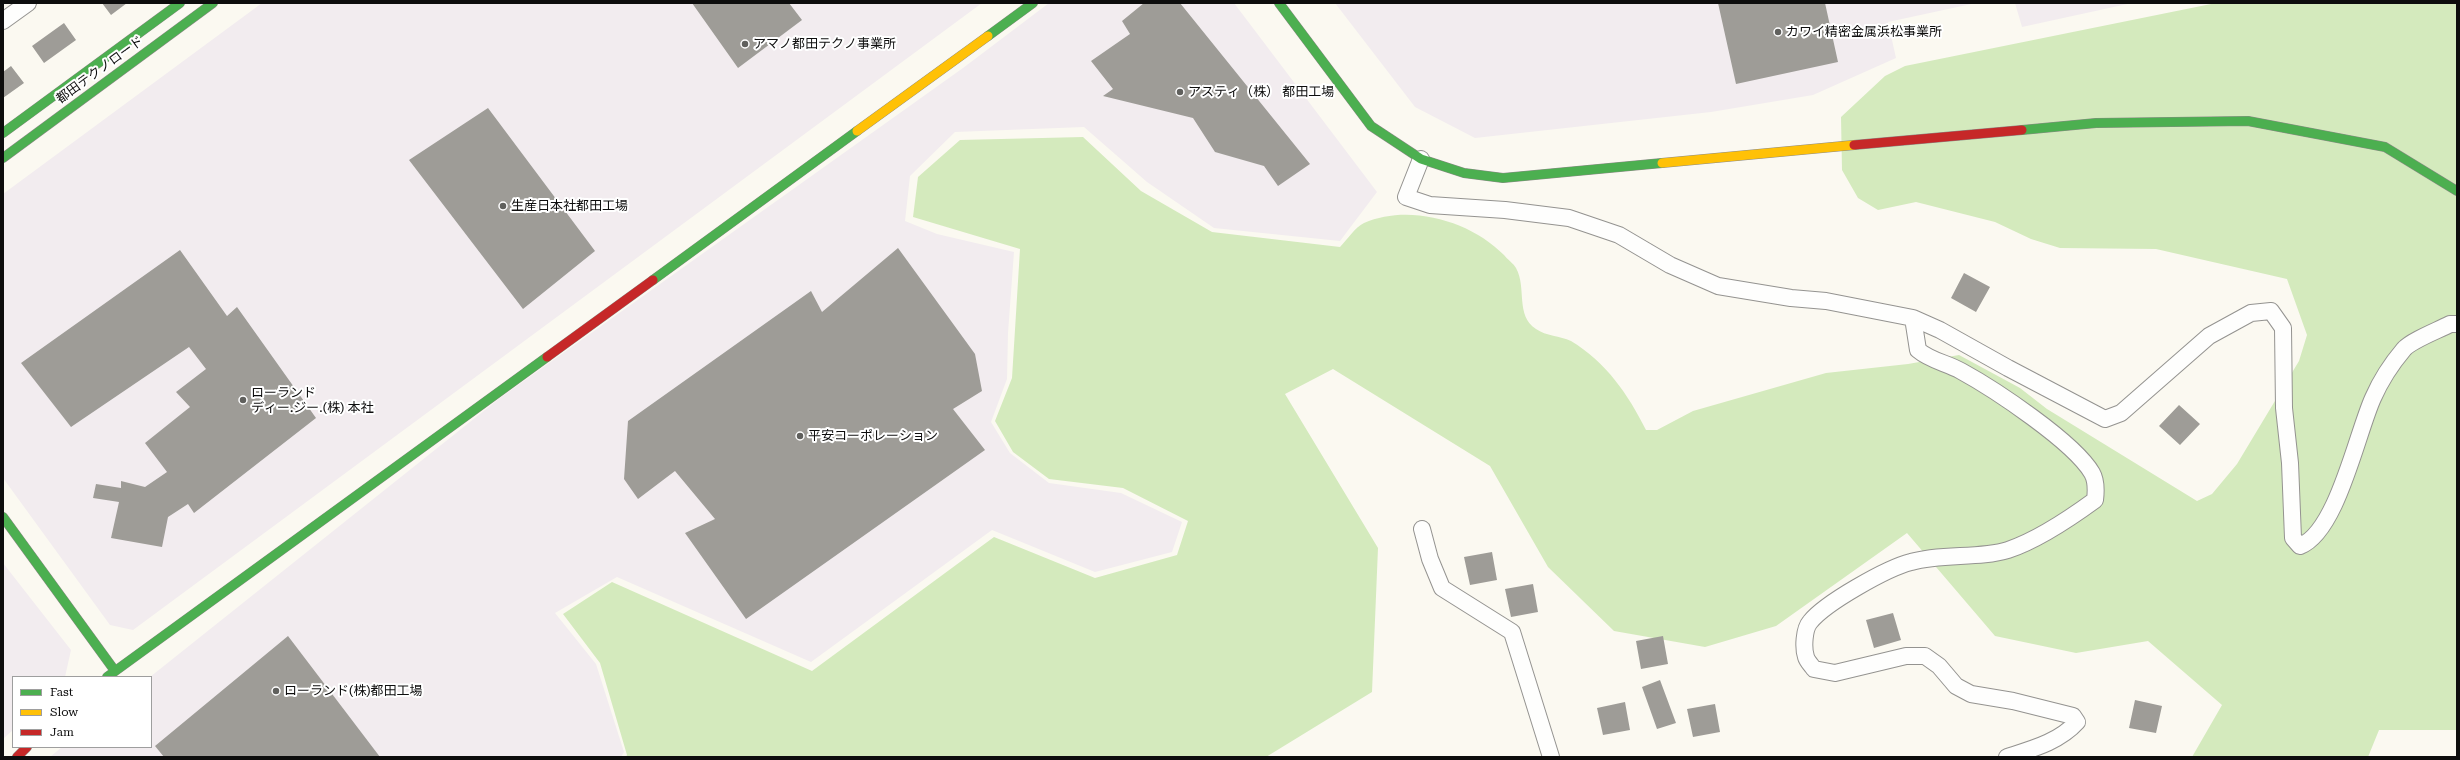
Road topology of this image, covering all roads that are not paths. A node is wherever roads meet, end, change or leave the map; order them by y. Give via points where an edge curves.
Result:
1 (28, 3) edge
2 (180, 3) edge
3 (213, 3) edge
4 (1033, 3) edge
5 (1279, 3) edge
6 (3, 21) edge
7 (3, 134) edge
8 (3, 158) edge
9 (1421, 159) junction
10 (2457, 192) edge
11 (1913, 318) junction
12 (2457, 324) edge
13 (3, 517) edge
14 (1422, 529) dead end
15 (111, 674) edge
16 (26, 748) edge
17 (17, 757) edge
18 (1551, 757) edge
19 (2007, 757) edge

1 - 6 street
2 - 7 street, 都田テクノロード
3 - 8 street, 都田テクノロード
4 - 15 street
5 - 9 street via 1370,126
9 - 10 street via 1464,173 1503,178 2096,123 2248,121 2385,147
9 - 11 street via 1406,197 1430,205 1505,210 1569,218 1620,235 1670,264 1718,286 1826,301
11 - 12 street via 2105,418 2121,413 2208,336 2251,313 2271,311 2283,328 2284,408 2290,463 2293,538 2300,546 2310,542 2324,525 2358,444 2373,398 2405,348 2450,324
11 - 19 street via 1918,350 1987,385 2073,450 2093,474 2095,500 2056,526 2007,550 1944,555 1912,561 1870,580 1809,622 1805,636 1806,658 1814,670 1835,673 1906,656 1925,656 1939,666 1956,686 1971,694 2013,701 2073,716 2077,722 2047,743
13 - 15 street
14 - 18 street via 1430,559 1442,588 1512,632
16 - 17 street

